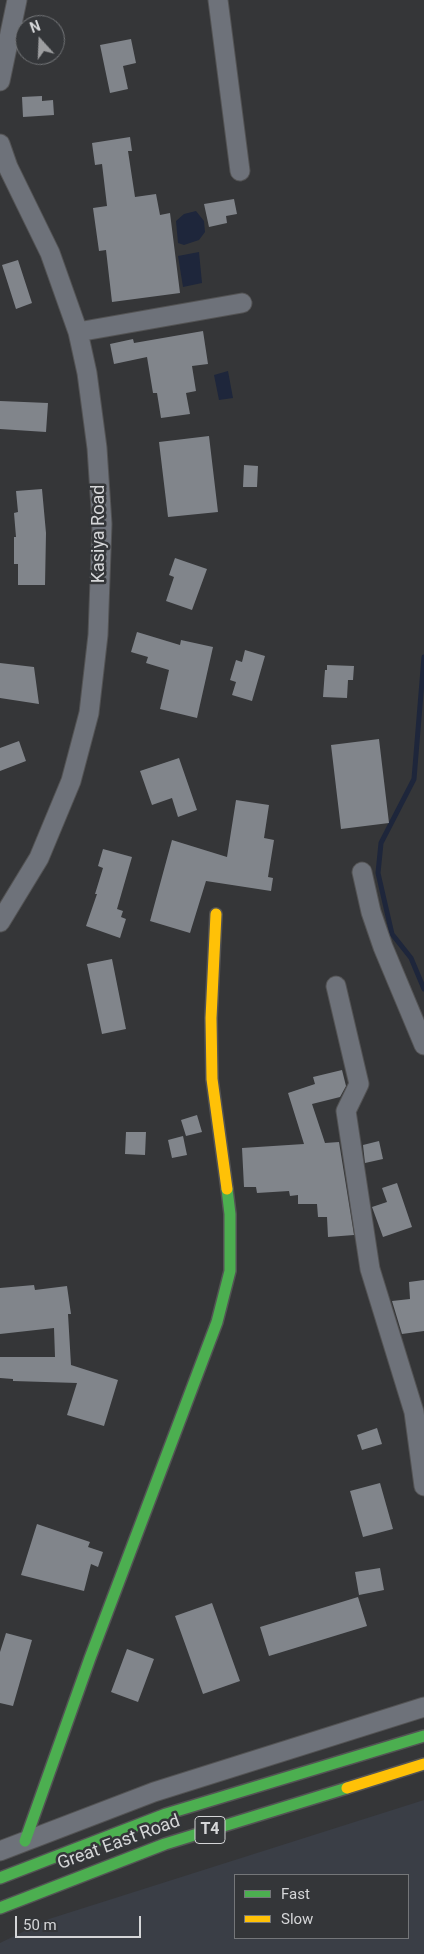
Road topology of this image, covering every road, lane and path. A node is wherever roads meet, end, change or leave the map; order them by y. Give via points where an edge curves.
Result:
1 (17, 0) edge
2 (218, 0) edge
3 (0, 81) edge
4 (0, 144) edge
5 (240, 172) dead end
6 (242, 303) dead end
7 (78, 332) junction
8 (362, 872) dead end
9 (216, 914) dead end
10 (0, 922) edge
11 (336, 986) dead end
12 (424, 1045) edge
13 (424, 1486) edge
14 (424, 1707) edge
15 (424, 1736) edge
16 (424, 1764) edge
17 (25, 1841) junction
18 (0, 1851) edge
19 (0, 1878) edge
20 (0, 1908) edge

1 - 3 street
2 - 5 street
4 - 7 street, Kasiya Road via 8,168 50,253
6 - 7 street
7 - 10 street, Kasiya Road via 97,448 102,524 98,635 88,713 71,781 43,849
8 - 12 street via 383,947
9 - 17 street via 212,1079 230,1214 230,1271 217,1322 90,1658
11 - 13 street via 359,1084 346,1111 370,1269 414,1412
14 - 17 street via 154,1792
15 - 19 street, Great East Road / T4 via 166,1814
16 - 20 street, Great East Road / T4 via 165,1844
17 - 18 street

